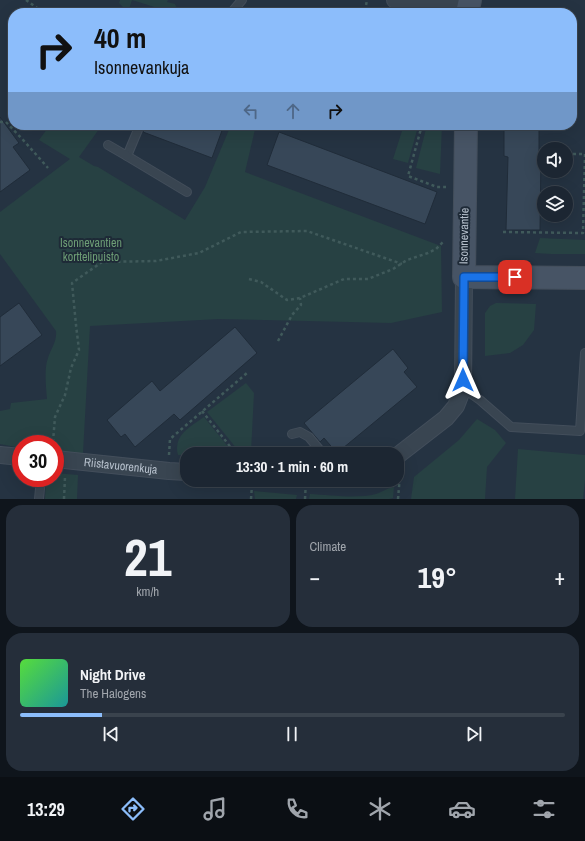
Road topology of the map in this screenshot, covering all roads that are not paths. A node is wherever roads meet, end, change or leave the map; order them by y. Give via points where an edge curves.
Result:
1 (242, 0) edge
2 (395, 0) edge
3 (468, 7) edge
4 (235, 8) edge
5 (138, 130) edge
6 (466, 130) edge
7 (108, 145) dead end
8 (128, 156) junction
9 (187, 192) dead end
10 (464, 277) junction
11 (585, 278) edge
12 (585, 354) edge
13 (463, 388) junction
14 (580, 431) junction
15 (292, 434) dead end
16 (585, 439) edge
17 (317, 447) edge
18 (404, 451) edge
19 (0, 456) edge
20 (12, 457) edge
21 (64, 460) edge
22 (180, 472) edge
23 (40, 487) edge
24 (39, 499) edge

1 - 4 lane
2 - 3 street
5 - 8 lane
6 - 10 street, Isonnevantie
7 - 8 lane
8 - 9 lane
10 - 11 street
10 - 13 street, Isonnevantie
12 - 14 lane
13 - 14 lane via 511,427
13 - 18 street via 456,406 446,418
14 - 16 lane
15 - 17 lane via 300,432
19 - 20 street
21 - 22 street, Riistavuorenkuja
23 - 24 lane

